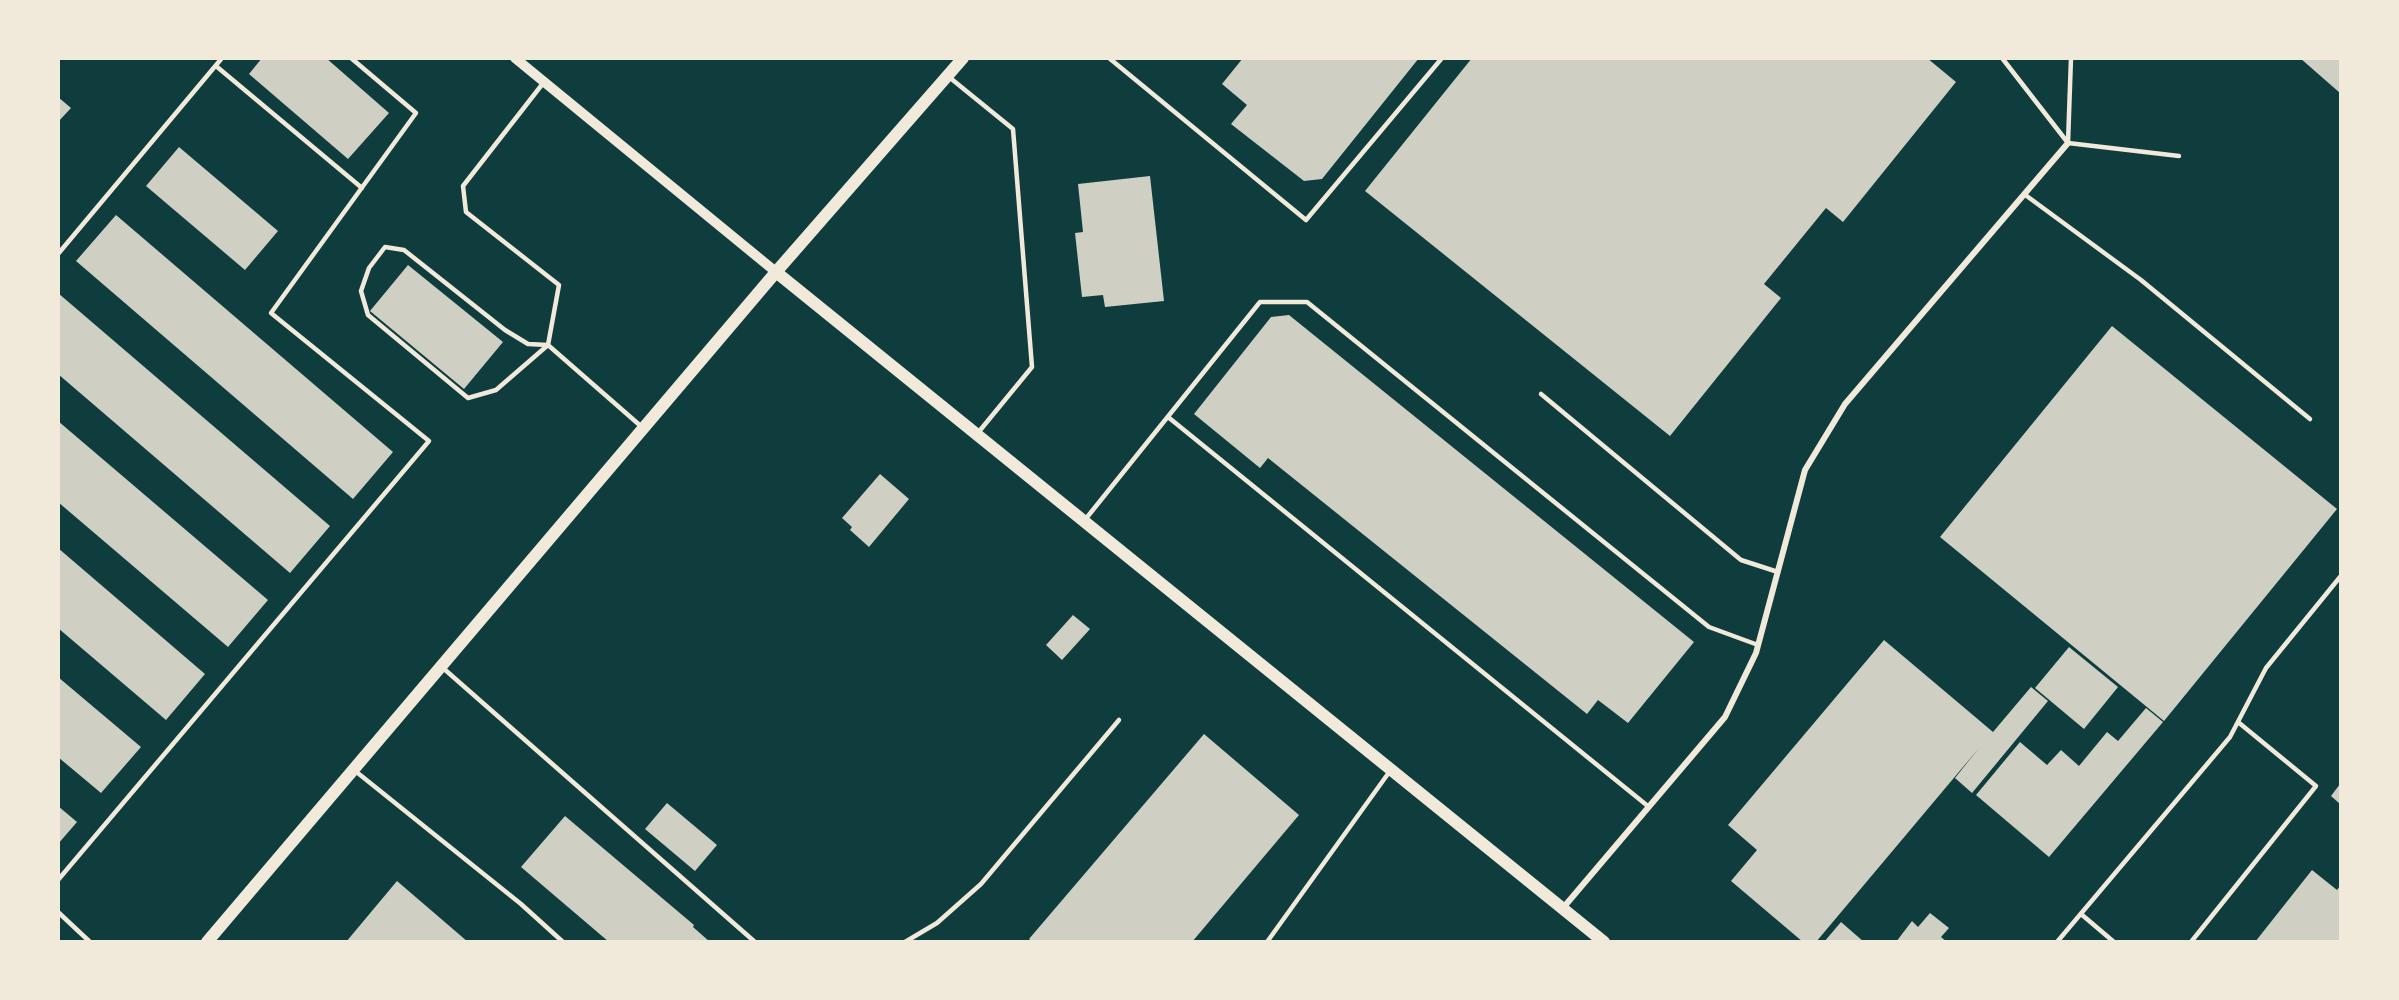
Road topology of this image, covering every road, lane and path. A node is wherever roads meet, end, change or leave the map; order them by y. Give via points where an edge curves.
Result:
1 (222, 58) edge
2 (351, 58) edge
3 (515, 58) edge
4 (963, 58) edge
5 (1109, 58) edge
6 (1442, 58) edge
7 (2002, 58) edge
8 (2071, 58) edge
9 (216, 66) junction
10 (947, 75) junction
11 (544, 82) junction
12 (2068, 143) junction
13 (2179, 156) dead end
14 (362, 188) junction
15 (2024, 194) junction
16 (58, 254) edge
17 (776, 272) junction
18 (548, 345) junction
19 (1541, 394) dead end
20 (1168, 417) junction
21 (2310, 419) dead end
22 (644, 429) junction
23 (977, 434) junction
24 (1084, 521) junction
25 (1778, 572) junction
26 (2340, 577) edge
27 (1758, 645) junction
28 (441, 666) junction
29 (1119, 720) dead end
30 (2238, 722) junction
31 (1391, 769) junction
32 (354, 770) junction
33 (1648, 807) junction
34 (58, 880) edge
35 (1563, 908) junction
36 (58, 912) edge
37 (2081, 914) junction
38 (90, 942) edge
39 (207, 942) edge
40 (563, 942) edge
41 (755, 942) edge
42 (905, 942) edge
43 (1267, 942) edge
44 (1604, 942) edge
45 (2057, 942) edge
46 (2114, 942) edge
47 (2191, 942) edge

1 - 9 lane
2 - 14 lane via 416,113
3 - 11 street
4 - 10 main road
5 - 6 lane via 1306,220
7 - 12 lane
8 - 12 lane
9 - 14 lane
9 - 16 lane
10 - 17 main road
10 - 23 lane via 1013,129 1032,367
11 - 17 street
11 - 18 lane via 463,186 466,212 558,285
12 - 13 lane
12 - 15 street
14 - 34 lane via 271,313 429,441
15 - 21 lane via 2140,280
15 - 25 street via 1845,404 1805,470
17 - 22 main road
17 - 23 main road
18 - 18 lane via 528,344 505,330 404,250 385,247 369,268 362,291 368,315 468,398 496,390
18 - 22 lane
19 - 25 lane via 1741,560
20 - 24 lane
20 - 27 lane via 1260,302 1307,302 1709,627
20 - 33 lane
22 - 28 main road
23 - 24 main road
24 - 31 main road
25 - 27 street
26 - 30 lane via 2266,668
27 - 33 street via 1725,717
28 - 32 main road
28 - 41 lane
29 - 42 lane via 981,884 937,923
30 - 37 lane via 2230,737
30 - 47 lane via 2316,786
31 - 35 main road
31 - 43 lane
32 - 39 main road
32 - 40 lane
33 - 35 street
35 - 44 main road
36 - 38 lane
37 - 45 lane
37 - 46 lane

